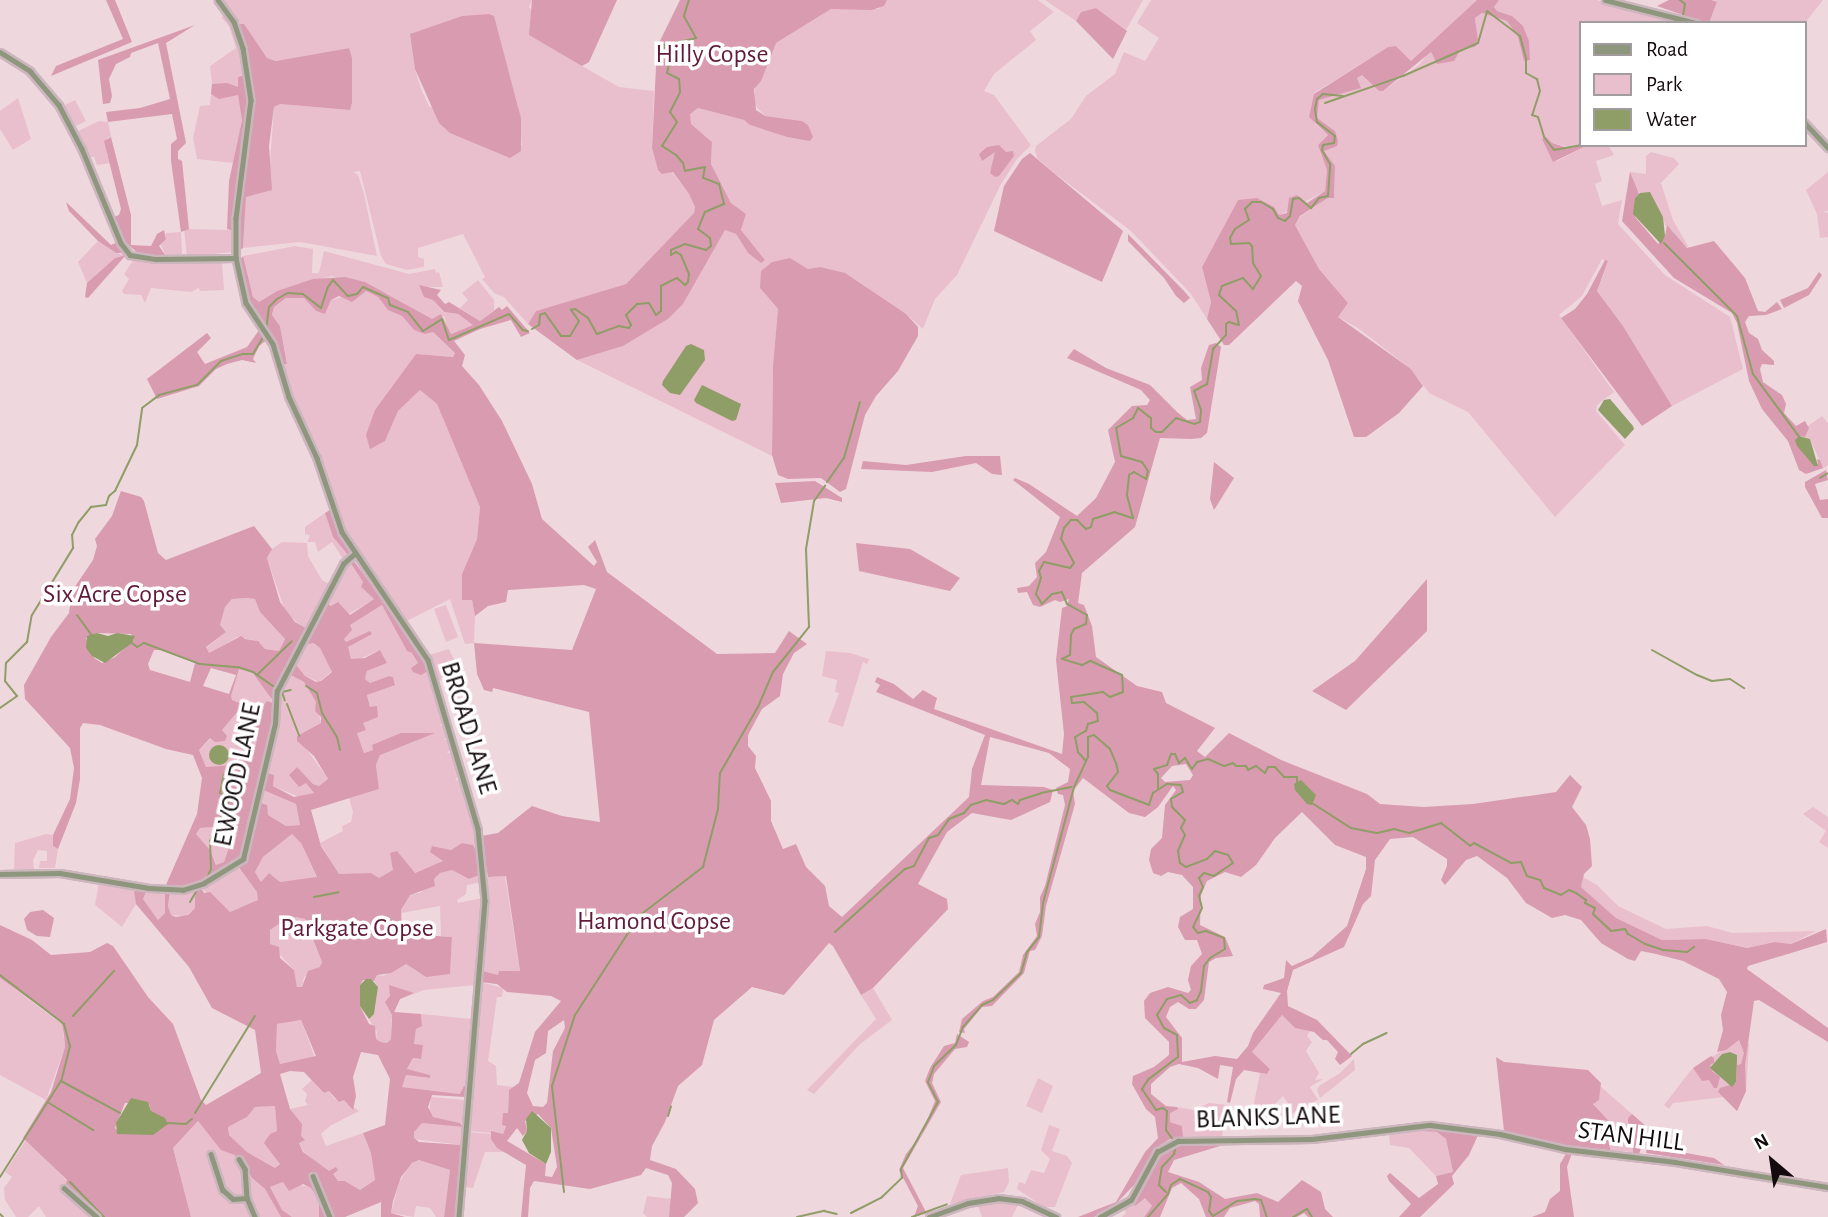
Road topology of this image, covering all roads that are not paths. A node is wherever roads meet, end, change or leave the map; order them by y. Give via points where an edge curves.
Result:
1 (218, 0) edge
2 (1605, 0) edge
3 (1688, 21) edge
4 (0, 52) edge
5 (1807, 125) edge
6 (1828, 148) edge
7 (236, 256) junction
8 (354, 554) junction
9 (0, 874) edge
10 (1430, 1125) joint
11 (211, 1154) dead end
12 (239, 1159) dead end
13 (313, 1176) dead end
14 (1828, 1186) edge
15 (64, 1188) dead end
16 (247, 1198) junction
17 (97, 1217) edge
18 (255, 1217) edge
19 (330, 1217) edge
20 (459, 1217) edge
21 (929, 1217) edge
22 (1056, 1217) edge
23 (1101, 1217) edge

1 - 7 street, BROAD LANE via 234,22 243,48 251,100 238,186
2 - 3 street
4 - 7 street via 30,71 59,105 121,243 131,255 156,259
5 - 6 street
7 - 8 street, BROAD LANE via 246,303 267,334 334,513
8 - 9 street, EWOOD LANE via 343,564 277,689 275,724 245,855 194,888 179,890 60,873
8 - 20 street, BROAD LANE via 431,667 483,855 485,911
10 - 14 street, STAN HILL
10 - 23 street, BLANKS LANE via 1292,1140 1178,1140 1152,1158 1130,1200
11 - 16 street via 223,1190 233,1199
12 - 16 street via 245,1169
13 - 19 street
15 - 17 street
16 - 18 street
21 - 22 street via 997,1198 1022,1201

